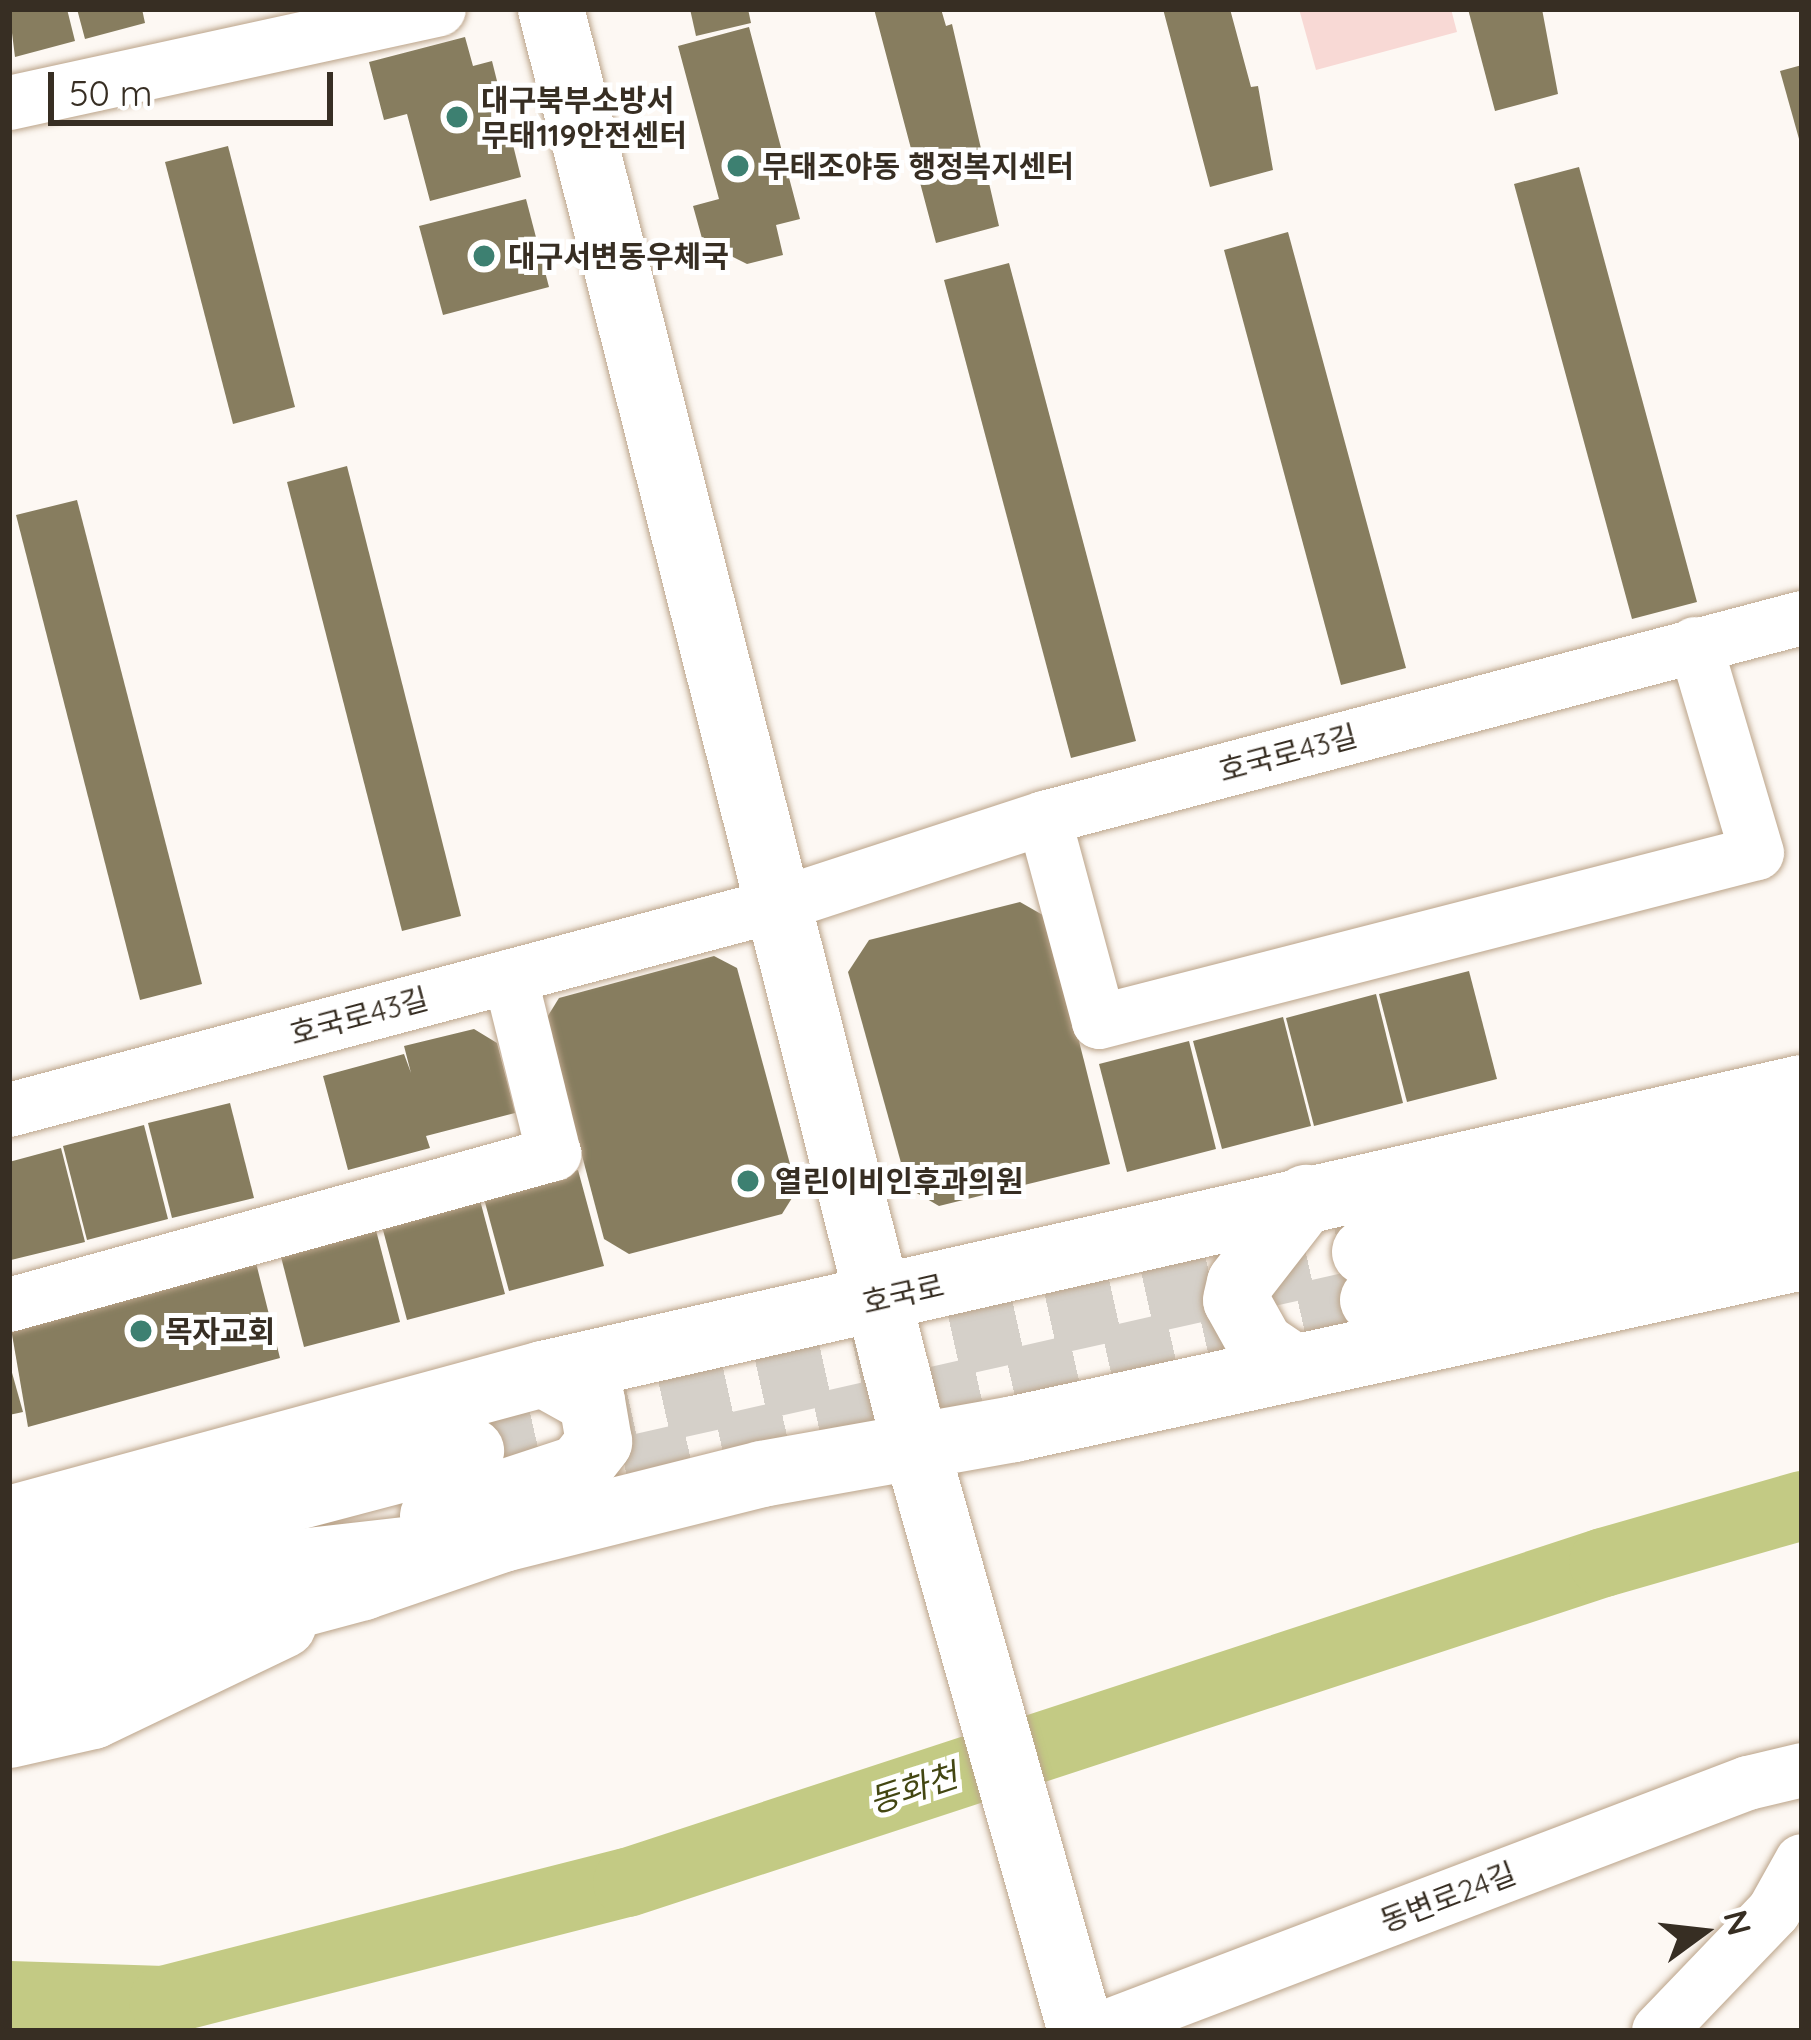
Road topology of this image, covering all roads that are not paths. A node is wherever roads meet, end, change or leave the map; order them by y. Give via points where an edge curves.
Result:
1 (439, 9) edge
2 (551, 9) edge
3 (9, 103) edge
4 (1802, 618) edge
5 (1695, 644) junction
6 (1044, 818) junction
7 (778, 905) junction
8 (510, 976) junction
9 (1802, 1088) edge
10 (9, 1110) edge
11 (1802, 1146) edge
12 (1306, 1198) junction
13 (1802, 1202) edge
14 (1802, 1257) edge
15 (880, 1300) junction
16 (9, 1305) edge
17 (1294, 1368) junction
18 (543, 1374) junction
19 (915, 1444) junction
20 (471, 1451) tunnel mouth
21 (9, 1519) edge
22 (503, 1539) junction
23 (291, 1563) junction
24 (9, 1573) edge
25 (363, 1587) junction
26 (9, 1639) edge
27 (9, 1682) edge
28 (9, 1735) edge
29 (1802, 1771) edge
30 (1802, 1862) edge
31 (1081, 2014) edge
32 (1659, 2031) edge

1 - 3 street
2 - 7 main road
4 - 5 street, 호국로43길
5 - 6 street, 호국로43길
5 - 6 street via 1756,853 1100,1022
6 - 7 street, 호국로43길
7 - 8 street, 호국로43길
7 - 15 main road
8 - 10 street, 호국로43길
8 - 16 street via 554,1154
9 - 12 main road, 호국로
11 - 13 main road via 1369,1276
12 - 15 main road, 호국로
12 - 17 main road via 1240,1282 1236,1300 1261,1345
14 - 17 main road
15 - 18 main road, 호국로
15 - 19 main road
17 - 19 main road
18 - 21 main road, 호국로
18 - 23 main road via 592,1400 599,1442 579,1468
19 - 22 main road
19 - 31 main road
20 - 24 main road
22 - 23 main road
22 - 25 main road
23 - 26 main road
25 - 27 main road
25 - 28 main road via 94,1716
29 - 31 street, 동변로24길
30 - 32 street via 1774,1911

